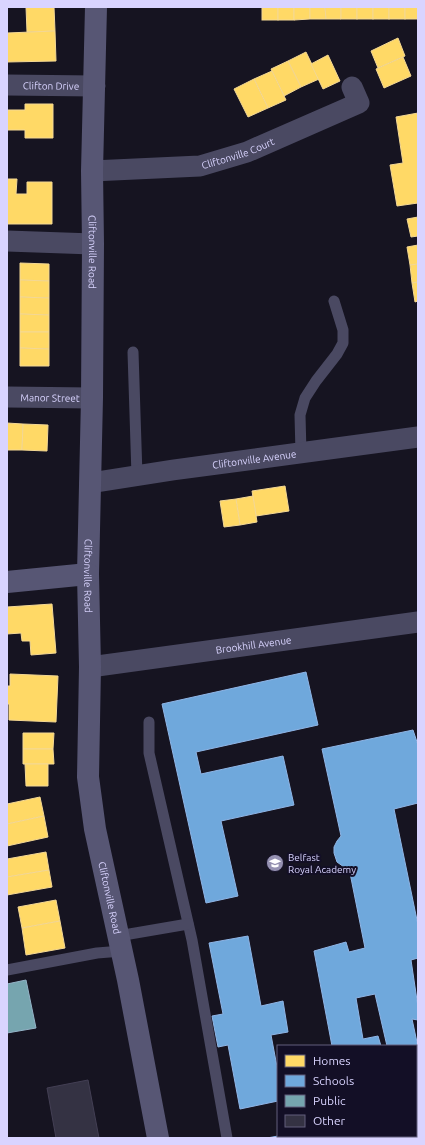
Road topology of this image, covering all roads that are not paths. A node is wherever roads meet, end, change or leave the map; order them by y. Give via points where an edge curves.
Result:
1 (96, 7) edge
2 (7, 85) edge
3 (95, 86) junction
4 (352, 87) dead end
5 (92, 171) junction
6 (7, 242) edge
7 (93, 244) junction
8 (334, 301) dead end
9 (133, 352) dead end
10 (7, 397) edge
11 (92, 398) junction
12 (418, 437) edge
13 (301, 453) junction
14 (137, 476) junction
15 (90, 483) junction
16 (88, 574) junction
17 (7, 582) edge
18 (418, 622) edge
19 (90, 667) junction
20 (149, 722) dead end
21 (188, 924) junction
22 (120, 944) junction
23 (7, 970) edge
24 (158, 1138) edge
25 (227, 1138) edge

1 - 3 street, Cliftonville Road
2 - 3 street, Clifton Drive
3 - 5 street, Cliftonville Road
4 - 5 street, Cliftonville Court via 359,103 247,152 200,166
5 - 7 street, Cliftonville Road
6 - 7 street
7 - 11 street, Cliftonville Road
8 - 13 lane via 343,330 343,343 305,398 300,415
9 - 14 lane
10 - 11 street, Manor Street
11 - 15 street, Cliftonville Road
12 - 13 street, Cliftonville Avenue
13 - 14 street, Cliftonville Avenue
14 - 15 street, Cliftonville Avenue
15 - 16 street, Cliftonville Road
16 - 17 street
16 - 19 street, Cliftonville Road
18 - 19 street, Brookhill Avenue
19 - 22 street, Cliftonville Road via 88,777 95,829
20 - 21 lane via 149,753
21 - 22 lane
21 - 25 lane
22 - 23 lane via 97,953
22 - 24 street, Cliftonville Road

